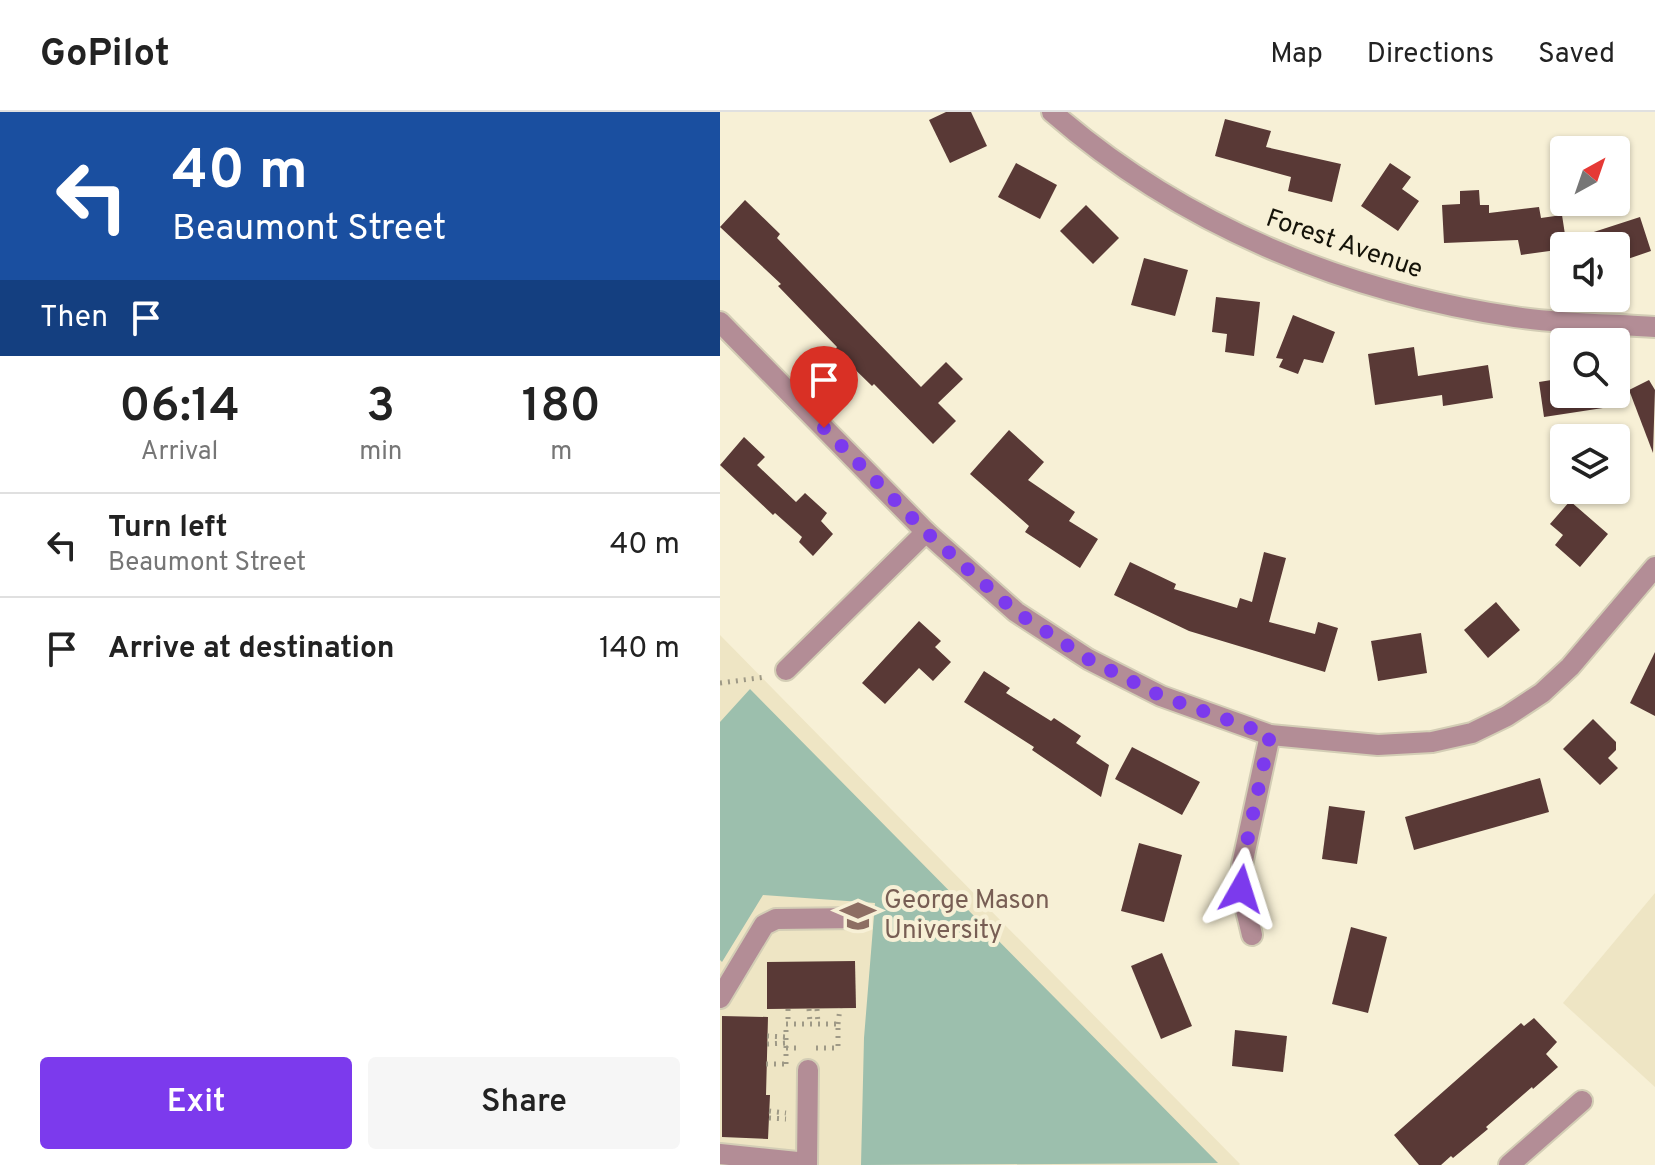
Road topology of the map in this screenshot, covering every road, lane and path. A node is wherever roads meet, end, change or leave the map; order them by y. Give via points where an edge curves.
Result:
1 (1052, 112) edge
2 (720, 322) edge
3 (1655, 327) edge
4 (926, 532) junction
5 (1655, 567) edge
6 (786, 670) joint
7 (720, 683) edge
8 (1270, 735) junction
9 (859, 918) dead end
10 (1252, 935) dead end
11 (720, 998) edge
12 (840, 1008) dead end
13 (788, 1009) dead end
14 (809, 1009) dead end
15 (817, 1009) dead end
16 (810, 1023) dead end
17 (788, 1024) dead end
18 (818, 1024) dead end
19 (838, 1024) dead end
20 (767, 1036) dead end
21 (767, 1044) dead end
22 (766, 1064) dead end
23 (786, 1064) dead end
24 (808, 1070) dead end
25 (1582, 1101) dead end
26 (769, 1115) dead end
27 (787, 1116) dead end
28 (720, 1154) edge
29 (807, 1164) edge
30 (1509, 1165) edge

1 - 3 street, Forest Avenue via 1149,185 1259,245 1310,266 1432,303 1518,318
2 - 4 street
4 - 6 street
4 - 8 street via 1016,612 1088,659 1161,696
5 - 8 street via 1542,693 1472,733 1432,742 1349,744
6 - 7 path via 756,680
8 - 10 street via 1242,865 1241,889
9 - 11 street via 776,919 764,925
12 - 19 path
13 - 17 path
14 - 16 path
15 - 18 path
20 - 21 path via 786,1040
22 - 23 path
24 - 29 street
25 - 30 street
26 - 27 path
28 - 29 street

